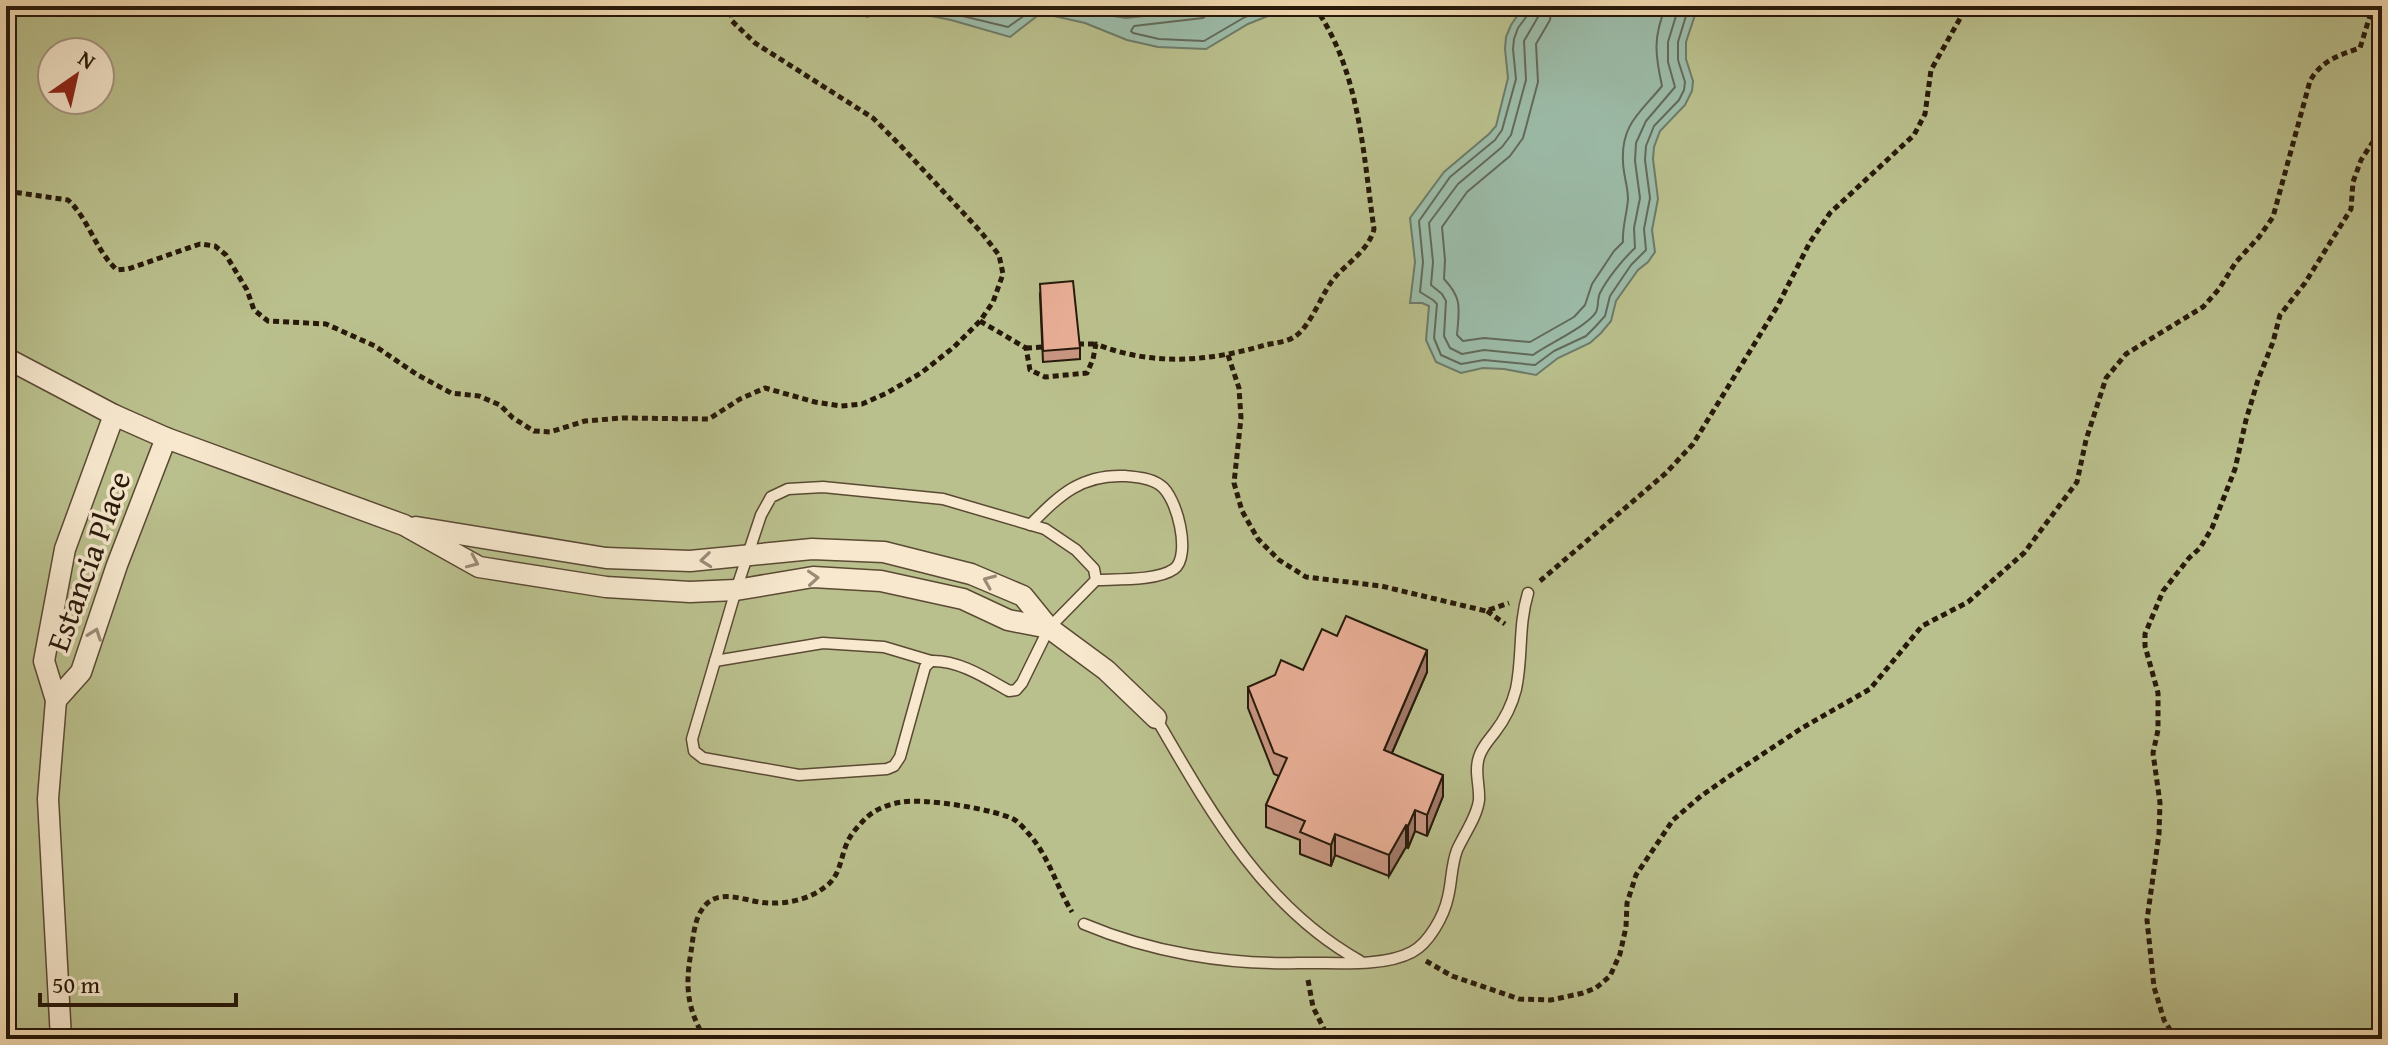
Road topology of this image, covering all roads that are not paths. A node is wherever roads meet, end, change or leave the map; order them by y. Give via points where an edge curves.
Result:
1 (6, 358) edge
2 (114, 415) junction
3 (166, 438) junction
4 (404, 525) junction
5 (1030, 525) junction
6 (748, 555) junction
7 (1096, 580) junction
8 (736, 590) junction
9 (1528, 593) road end
10 (1049, 628) junction
11 (715, 661) junction
12 (931, 661) junction
13 (56, 700) junction
14 (1156, 718) joint
15 (1084, 924) road end
16 (1361, 962) junction
17 (61, 1039) edge

1 - 2 street
2 - 3 street
2 - 13 street, Estancia Place via 62,560 44,661
3 - 4 street
13 -> 3 street, Estancia Place via 81,672
6 -> 4 street via 690,561 606,558
4 -> 8 street via 479,567 606,587
5 - 6 lane via 943,499 823,487 788,489 771,497
5 - 7 lane via 1076,550 1094,569
5 - 7 lane via 1060,495 1086,480 1139,477 1161,485 1171,497 1183,542 1179,565 1161,575
6 - 8 lane
10 -> 6 street via 1023,596 971,574 884,552 812,549
7 - 10 lane
8 -> 10 street via 813,577 881,581 963,599 1008,620
8 - 11 lane
9 - 16 lane via 1512,705 1478,759 1479,800 1451,870 1441,917 1411,952
10 - 12 lane via 1016,690 974,671
10 - 14 street via 1106,670
11 - 12 lane via 823,643 884,647
11 - 12 lane via 692,739 694,751 703,758 799,775 894,766
13 - 17 street, Estancia Place via 48,799
14 - 16 lane via 1243,858 1308,925
15 - 16 lane via 1139,944 1210,957 1271,964

